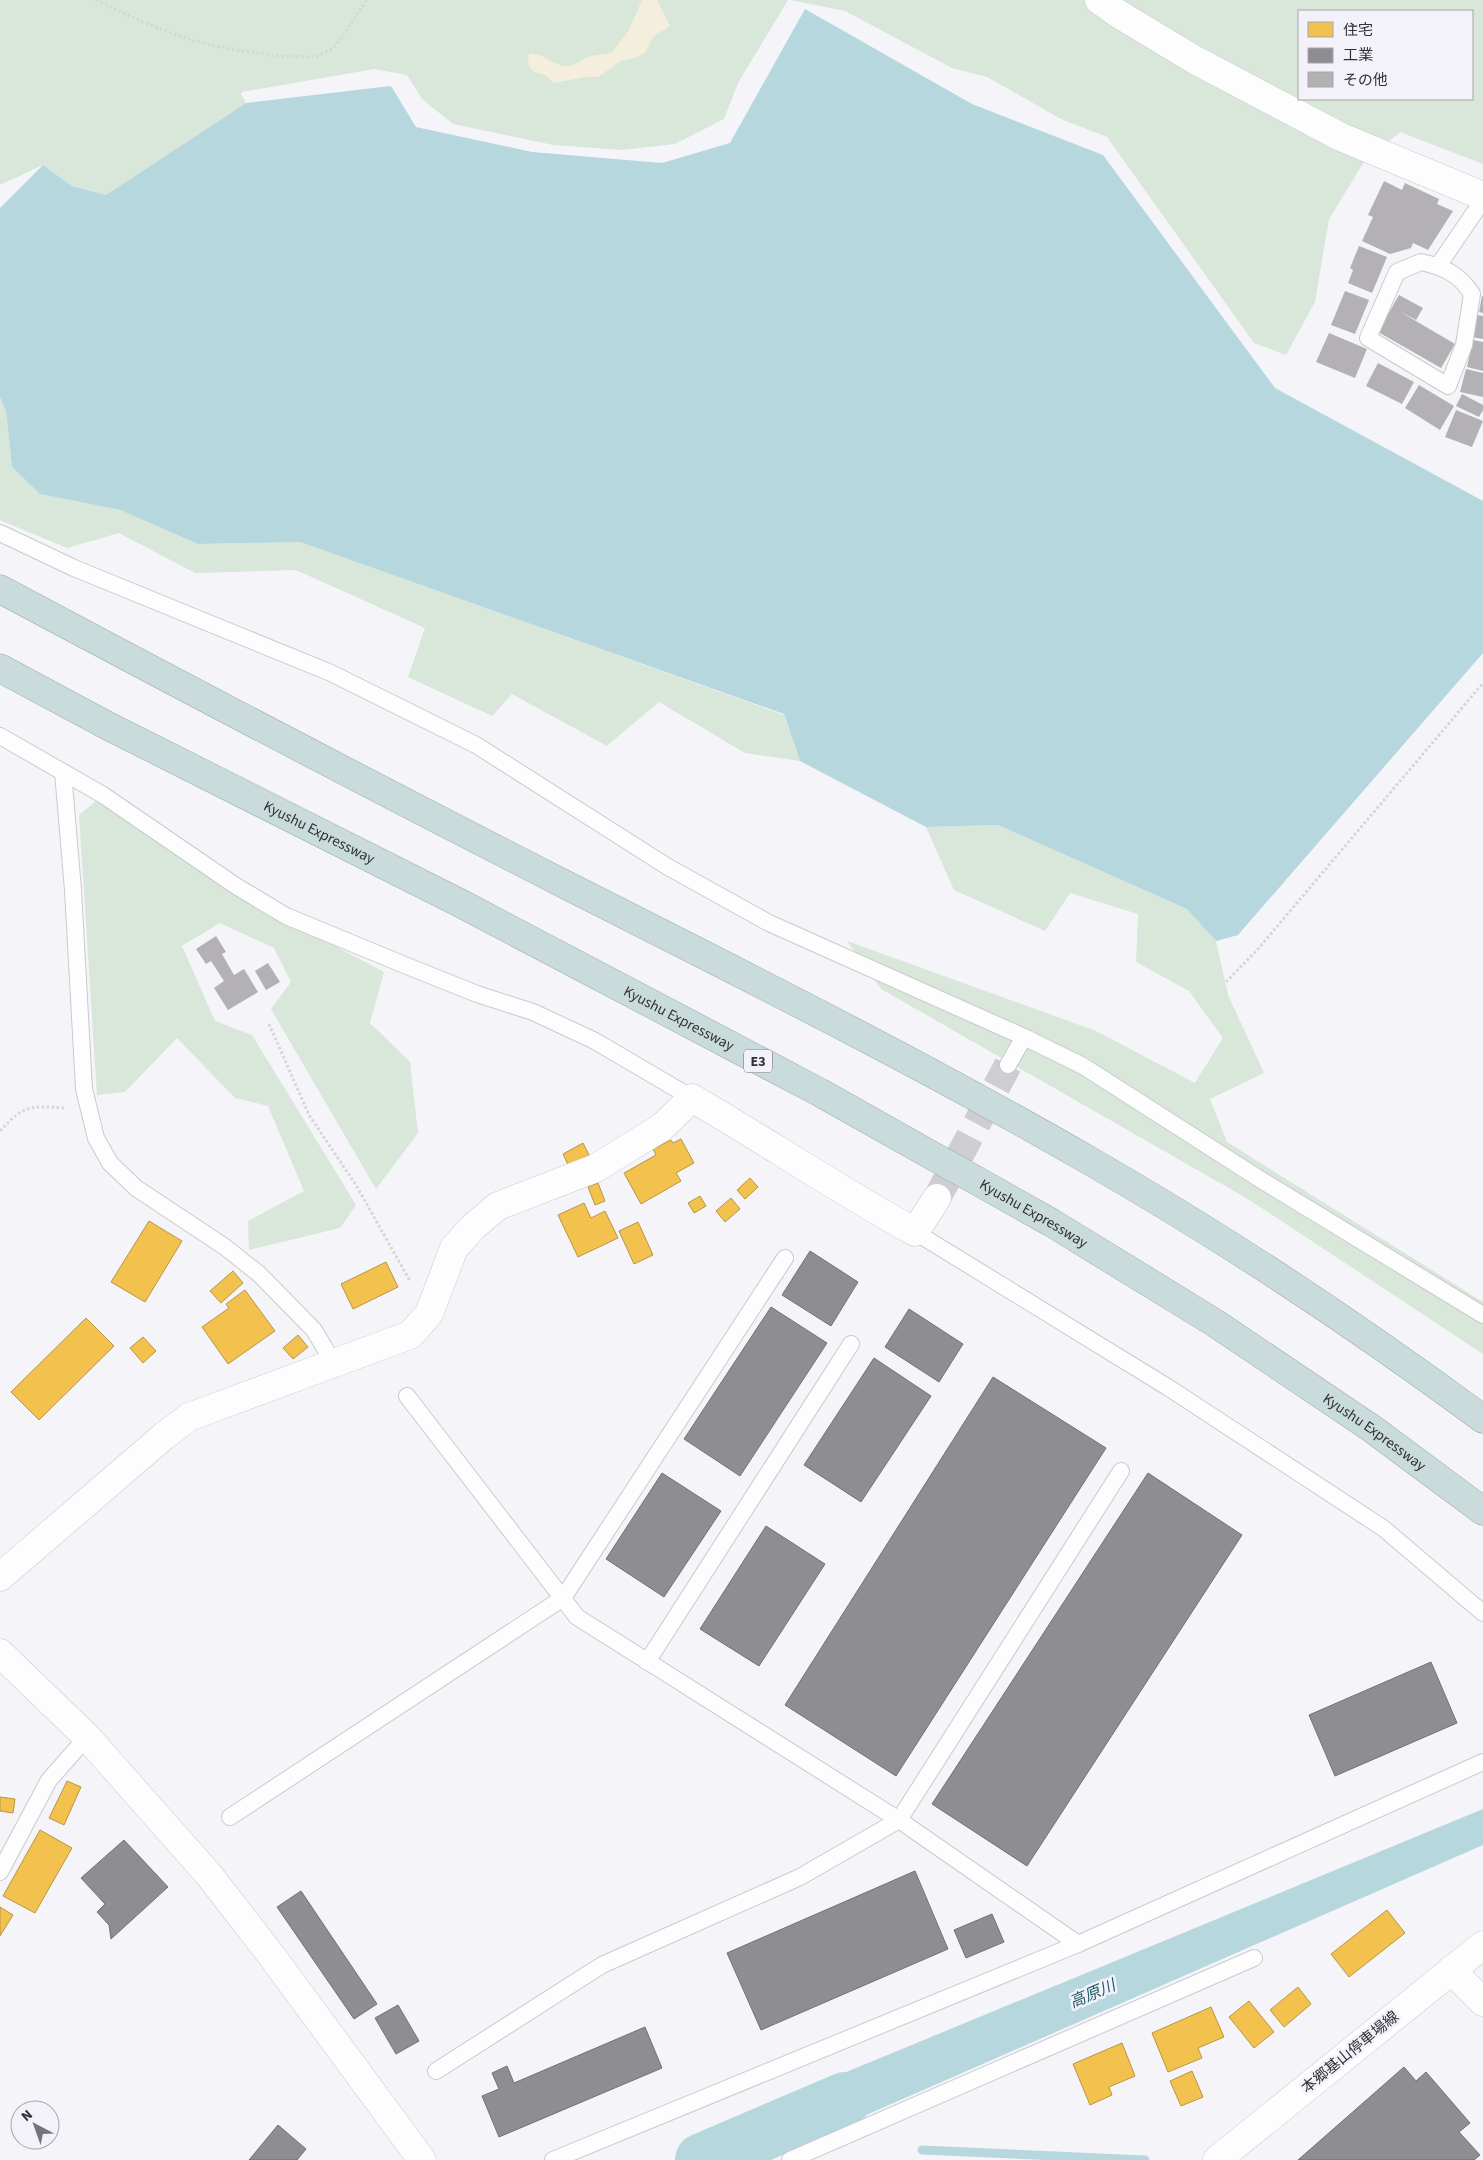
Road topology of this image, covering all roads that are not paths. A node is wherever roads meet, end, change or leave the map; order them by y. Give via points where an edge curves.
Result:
1 (1099, 0) edge
2 (1483, 196) edge
3 (1483, 200) edge
4 (1438, 266) junction
5 (0, 533) edge
6 (0, 589) edge
7 (0, 668) edge
8 (0, 736) edge
9 (63, 772) junction
10 (1024, 1037) junction
11 (1008, 1065) tunnel mouth
12 (692, 1098) junction
13 (937, 1198) tunnel mouth
14 (915, 1232) junction
15 (785, 1258) dead end
16 (1483, 1315) edge
17 (851, 1344) dead end
18 (334, 1364) junction
19 (407, 1396) dead end
20 (1483, 1419) edge
21 (1121, 1471) dead end
22 (1483, 1511) edge
23 (0, 1577) edge
24 (563, 1598) junction
25 (1483, 1613) edge
26 (0, 1653) edge
27 (647, 1662) junction
28 (87, 1737) junction
29 (1483, 1762) edge
30 (230, 1817) dead end
31 (899, 1820) junction
32 (0, 1872) edge
33 (1078, 1944) junction
34 (1483, 1945) edge
35 (1254, 1958) dead end
36 (1451, 1970) junction
37 (1483, 2002) edge
38 (436, 2071) dead end
39 (422, 2160) edge
40 (553, 2160) edge
41 (790, 2160) edge
42 (1217, 2160) edge

1 - 2 street via 1195,60 1342,137
3 - 4 lane
4 - 4 lane via 1463,280 1472,294 1464,346 1448,386 1368,338 1397,272 1421,262
5 - 10 lane via 74,568 331,673 476,745 668,866 769,923
6 - 20 highway via 480,841 854,1031 1090,1161 1252,1258
7 - 22 highway, Kyushu Expressway / E3 via 801,1083 1052,1223 1215,1323 1371,1428
8 - 9 lane
9 - 12 lane via 286,916 477,994 533,1012 595,1041
9 - 18 lane via 84,1089 96,1138 110,1163 136,1188 225,1247 259,1274 314,1330
10 - 11 lane
10 - 16 lane via 1083,1066 1258,1178
12 - 14 street via 805,1165 854,1199
12 - 18 street via 662,1127 596,1168 498,1206 454,1248 429,1314 410,1335
13 - 14 street
14 - 25 lane via 1169,1388 1383,1528
15 - 24 lane
17 - 27 lane
18 - 23 street via 189,1417
19 - 24 lane
21 - 31 lane
24 - 27 lane via 577,1617
24 - 30 lane
26 - 28 street
27 - 31 lane
28 - 32 lane via 49,1780
28 - 39 street via 209,1874
29 - 33 lane
31 - 33 lane
31 - 38 lane via 800,1877 602,1965
33 - 40 lane
34 - 36 street, 本郷基山停車場線
35 - 41 lane
36 - 37 street
36 - 42 street, 本郷基山停車場線

